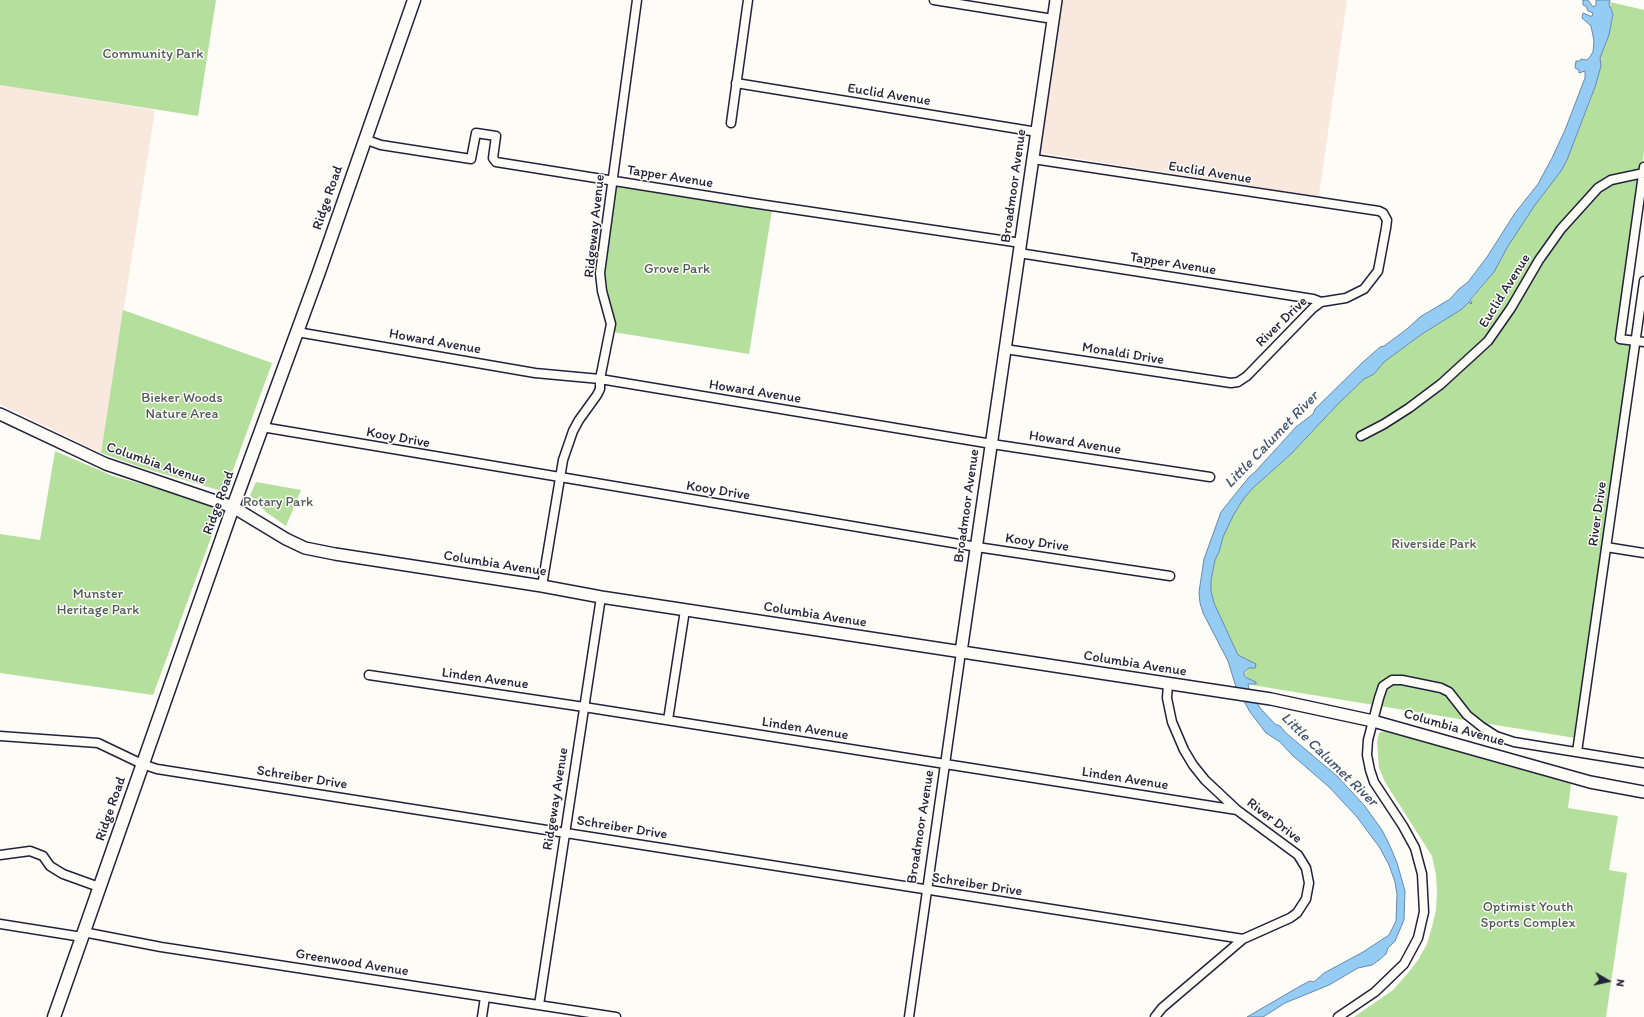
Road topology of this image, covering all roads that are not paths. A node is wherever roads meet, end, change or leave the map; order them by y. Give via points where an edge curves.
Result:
1 (414, 0) edge
2 (636, 0) edge
3 (748, 0) edge
4 (934, 0) edge
5 (1056, 0) edge
6 (1053, 19) junction
7 (736, 83) junction
8 (731, 123) dead end
9 (1037, 132) junction
10 (364, 139) junction
11 (1033, 159) junction
12 (1644, 171) edge
13 (613, 181) junction
14 (1383, 213) joint
15 (1020, 248) junction
16 (1644, 280) edge
17 (1321, 302) junction
18 (297, 332) junction
19 (1640, 341) edge
20 (1005, 349) junction
21 (600, 379) junction
22 (1238, 382) joint
23 (0, 414) edge
24 (262, 427) junction
25 (1361, 436) dead end
26 (992, 444) junction
27 (1210, 476) dead end
28 (561, 479) junction
29 (233, 507) junction
30 (976, 547) junction
31 (1606, 547) junction
32 (1644, 553) edge
33 (1170, 576) dead end
34 (542, 586) junction
35 (601, 597) junction
36 (685, 610) junction
37 (961, 652) junction
38 (369, 675) dead end
39 (1168, 684) junction
40 (584, 707) junction
41 (668, 720) junction
42 (1373, 721) junction
43 (0, 736) edge
44 (1577, 752) junction
45 (1644, 763) edge
46 (142, 764) junction
47 (946, 765) junction
48 (1644, 792) edge
49 (1237, 810) junction
50 (564, 832) junction
51 (0, 855) edge
52 (99, 887) junction
53 (926, 890) junction
54 (0, 924) edge
55 (83, 935) junction
56 (1243, 939) junction
57 (485, 997) junction
58 (539, 1005) junction
59 (54, 1017) edge
60 (482, 1017) edge
61 (616, 1017) edge
62 (909, 1017) edge
63 (1155, 1017) edge
64 (1338, 1017) edge

1 - 10 main road, Ridge Road
2 - 13 street, Ridgeway Avenue
3 - 7 street
4 - 6 street
5 - 6 street, Broadmoor Avenue
6 - 9 street, Broadmoor Avenue
7 - 8 street
7 - 9 street, Euclid Avenue
9 - 11 street, Broadmoor Avenue
10 - 13 street, Tapper Avenue via 381,145 471,159 476,133 496,136 493,158 496,162
10 - 18 main road, Ridge Road
11 - 14 street, Euclid Avenue
11 - 15 street, Broadmoor Avenue
12 - 19 street via 1620,339
12 - 25 street, Euclid Avenue via 1611,180 1598,188 1561,229 1488,341 1409,408
13 - 15 street, Tapper Avenue
13 - 21 street, Ridgeway Avenue via 600,273 611,324
14 - 17 street, River Drive via 1387,220 1386,228 1378,270 1371,282 1356,294
15 - 17 street, Tapper Avenue
15 - 20 street, Broadmoor Avenue
16 - 19 street, River Drive
17 - 22 street, River Drive
18 - 21 street, Howard Avenue via 535,373
18 - 24 main road, Ridge Road
19 - 31 street, River Drive
20 - 22 street, Monaldi Drive
20 - 26 street, Broadmoor Avenue
21 - 26 street, Howard Avenue
21 - 28 street, Ridgeway Avenue via 597,396 573,431
23 - 29 street, Columbia Avenue via 106,464
24 - 28 street, Kooy Drive
24 - 29 main road, Ridge Road
26 - 27 street, Howard Avenue
26 - 30 street, Broadmoor Avenue
28 - 30 street, Kooy Drive
28 - 34 street, Ridgeway Avenue
29 - 34 street, Columbia Avenue via 305,548
29 - 46 main road, Ridge Road
30 - 33 street, Kooy Drive
30 - 37 street, Broadmoor Avenue
31 - 32 street
31 - 44 street, River Drive
34 - 35 street, Columbia Avenue
35 - 36 street, Columbia Avenue
35 - 40 street, Ridgeway Avenue
36 - 37 street, Columbia Avenue
36 - 41 street
37 - 39 street, Columbia Avenue
37 - 47 street, Broadmoor Avenue
38 - 40 street, Linden Avenue
39 - 42 street, Columbia Avenue via 1272,700
39 - 49 street, River Drive via 1167,698 1172,722 1184,750 1205,780
40 - 41 street, Linden Avenue
40 - 50 street, Ridgeway Avenue
41 - 47 street, Linden Avenue
42 - 44 street via 1378,698 1384,686 1392,680 1402,680 1449,692 1467,715 1496,736 1514,742
42 - 48 street, Columbia Avenue via 1590,782
42 - 64 street via 1367,755 1370,770 1382,797 1415,848 1422,874 1424,912 1418,938 1404,964 1376,992
43 - 46 street, Schreiber Drive via 98,743
44 - 45 street
46 - 50 street, Schreiber Drive via 157,769
46 - 52 main road, Ridge Road
47 - 49 street, Linden Avenue
47 - 53 street, Broadmoor Avenue
49 - 56 street, River Drive via 1298,855 1306,868 1309,883 1306,899 1296,913
50 - 53 street, Schreiber Drive
50 - 58 street, Ridgeway Avenue
51 - 52 street via 30,851 43,856 50,866 63,874
52 - 55 main road, Ridge Road
53 - 56 street, Schreiber Drive
53 - 62 street, Broadmoor Avenue
54 - 55 street, Greenwood Avenue
55 - 57 street, Greenwood Avenue
55 - 59 main road, Ridge Road
56 - 63 street, River Drive via 1162,1008
57 - 58 street, Greenwood Avenue
57 - 60 street
58 - 61 street, Greenwood Avenue

